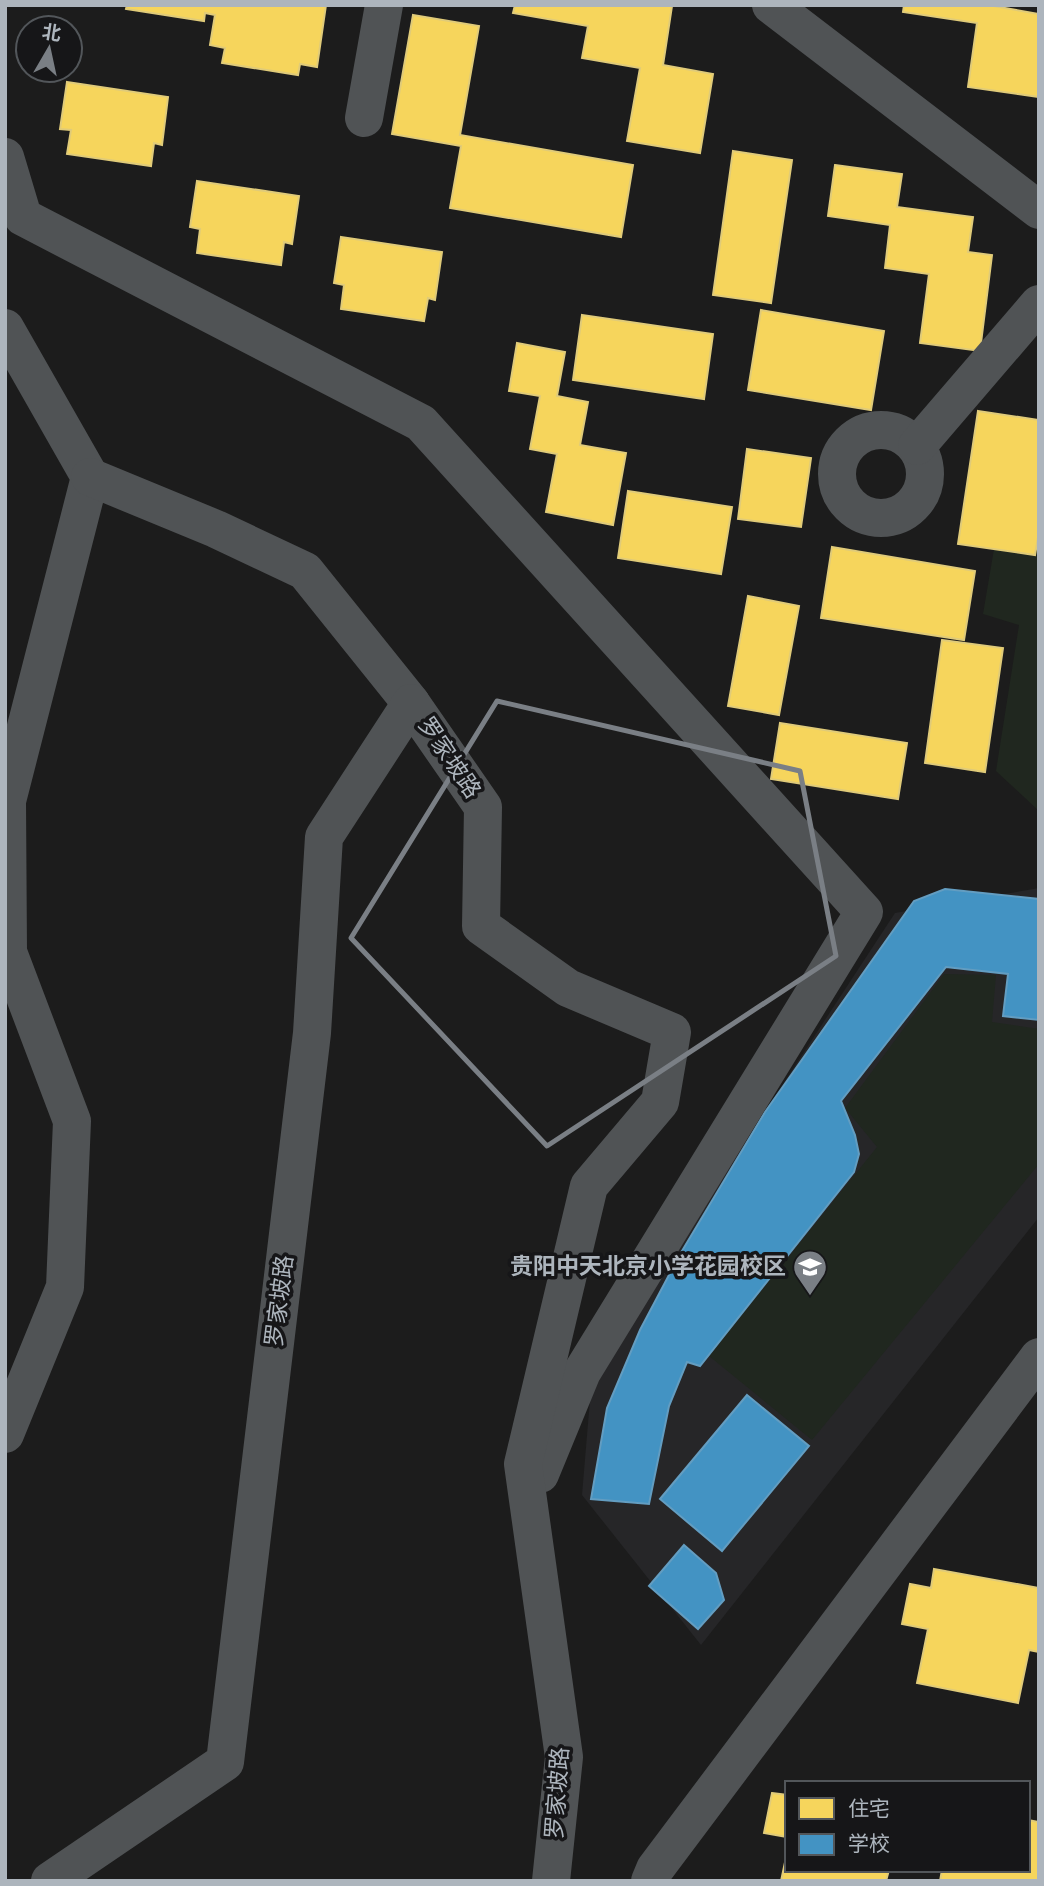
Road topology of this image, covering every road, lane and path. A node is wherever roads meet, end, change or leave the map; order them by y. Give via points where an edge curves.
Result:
1 (384, 5) edge
2 (772, 5) edge
3 (364, 118) dead end
4 (5, 157) edge
5 (1039, 210) edge
6 (14, 224) edge
7 (1039, 304) edge
8 (5, 328) edge
9 (916, 446) dead end
10 (90, 477) junction
11 (411, 703) junction
12 (1039, 1357) edge
13 (5, 1434) edge
14 (528, 1502) junction
15 (50, 1881) edge
16 (551, 1881) edge
17 (650, 1881) edge

1 - 3 street
2 - 5 street
4 - 6 street
6 - 14 street via 421,423 864,912 582,1372
7 - 9 street
8 - 10 street
10 - 11 street via 305,571
10 - 13 street via 7,801 8,952 72,1121 65,1287
11 - 14 street, 罗家坡路 via 483,807 481,926 568,988 671,1032 660,1102 589,1186 523,1464
11 - 15 street, 罗家坡路 via 324,837 312,1033 225,1762
12 - 17 street
14 - 16 street, 罗家坡路 via 564,1756

